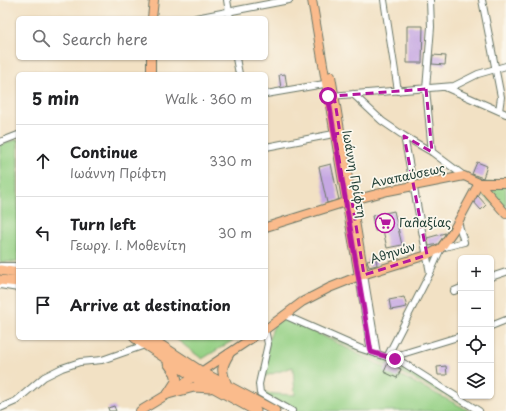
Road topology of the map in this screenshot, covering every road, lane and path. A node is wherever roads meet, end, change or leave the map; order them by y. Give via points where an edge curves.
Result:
1 (154, 0) edge
2 (227, 0) edge
3 (289, 0) edge
4 (312, 0) edge
5 (318, 0) edge
6 (384, 0) edge
7 (430, 0) edge
8 (482, 0) edge
9 (229, 15) edge
10 (152, 16) edge
11 (218, 16) edge
12 (151, 60) edge
13 (236, 60) edge
14 (506, 66) edge
15 (496, 68) junction
16 (152, 72) edge
17 (239, 72) edge
18 (329, 83) junction
19 (445, 87) junction
20 (426, 89) junction
21 (398, 91) junction
22 (268, 94) edge
23 (353, 94) junction
24 (331, 96) junction
25 (499, 111) junction
26 (506, 114) edge
27 (337, 133) junction
28 (16, 136) edge
29 (404, 136) junction
30 (0, 142) edge
31 (268, 147) edge
32 (432, 152) junction
33 (464, 176) junction
34 (479, 183) junction
35 (506, 183) edge
36 (414, 186) junction
37 (349, 202) junction
38 (506, 214) edge
39 (458, 222) junction
40 (268, 226) edge
41 (441, 248) junction
42 (427, 255) junction
43 (0, 266) edge
44 (16, 266) edge
45 (0, 270) edge
46 (506, 272) edge
47 (16, 273) edge
48 (430, 273) junction
49 (361, 275) junction
50 (494, 276) edge
51 (0, 280) edge
52 (16, 282) edge
53 (0, 285) edge
54 (16, 288) edge
55 (458, 289) edge
56 (454, 291) dead end
57 (284, 316) junction
58 (506, 320) edge
59 (494, 325) edge
60 (268, 328) edge
61 (458, 337) edge
62 (249, 340) edge
63 (267, 340) edge
64 (148, 342) edge
65 (374, 353) junction
66 (229, 354) junction
67 (387, 357) junction
68 (163, 358) junction
69 (395, 359) junction
70 (202, 372) junction
71 (194, 377) junction
72 (227, 385) junction
73 (217, 390) junction
74 (168, 394) junction
75 (0, 408) edge
76 (252, 410) edge
77 (140, 411) edge
78 (275, 411) edge
79 (292, 411) edge
80 (479, 411) edge

1 - 10 main road
2 - 9 street
3 - 9 street
4 - 18 main road, Ιωάννη Πρίφτη
5 - 18 main road, Ιωάννη Πρίφτη
6 - 21 street
7 - 20 street via 431,27
8 - 15 street
9 - 11 street
12 - 16 main road
13 - 17 street
14 - 15 street
15 - 19 street via 457,85
15 - 25 street via 501,100
18 - 22 street
18 - 24 main road, Ιωάννη Πρίφτη
19 - 20 street
19 - 25 street
20 - 21 street
20 - 32 street
21 - 23 street
23 - 24 street
23 - 29 street via 382,121
24 - 27 main road, Ιωάννη Πρίφτη
25 - 26 street
27 - 31 street
27 - 37 main road, Ιωάννη Πρίφτη
27 - 37 main road, Ιωάννη Πρίφτη via 346,167
28 - 30 street
29 - 32 street
29 - 36 street
32 - 33 street
33 - 34 main road
33 - 36 main road, Αναπαύσεως
34 - 35 main road
34 - 38 main road
34 - 39 main road, Αθηνών
36 - 37 main road, Αναπαύσεως
36 - 42 street
37 - 40 main road, Αναπαύσεως
37 - 49 main road, Ιωάννη Πρίφτη
39 - 41 main road, Αθηνών
39 - 41 street via 464,242
41 - 42 main road, Αθηνών
41 - 48 street
42 - 48 street
42 - 49 main road, Αθηνών
43 - 44 street
45 - 47 highway
46 - 50 street
48 - 67 street
49 - 57 main road, Αθηνών via 313,296
49 - 65 street, Ιωάννη Πρίφτη
51 - 52 highway
53 - 54 street
55 - 56 street
57 - 60 main road, Αθηνών
57 - 65 street
58 - 59 street
61 - 69 street via 402,354
62 - 66 main road
63 - 79 street via 259,384 260,393
64 - 68 highway
64 - 70 highway
64 - 75 street via 102,360 80,362 62,368 44,377 16,401
65 - 67 street
66 - 70 main road
66 - 72 highway via 222,370
67 - 69 street
68 - 71 highway
68 - 74 highway via 177,377
69 - 80 street
70 - 71 main road
70 - 72 highway
71 - 73 highway
71 - 74 main road
72 - 78 highway
73 - 74 highway via 194,387
73 - 76 highway
74 - 77 main road

